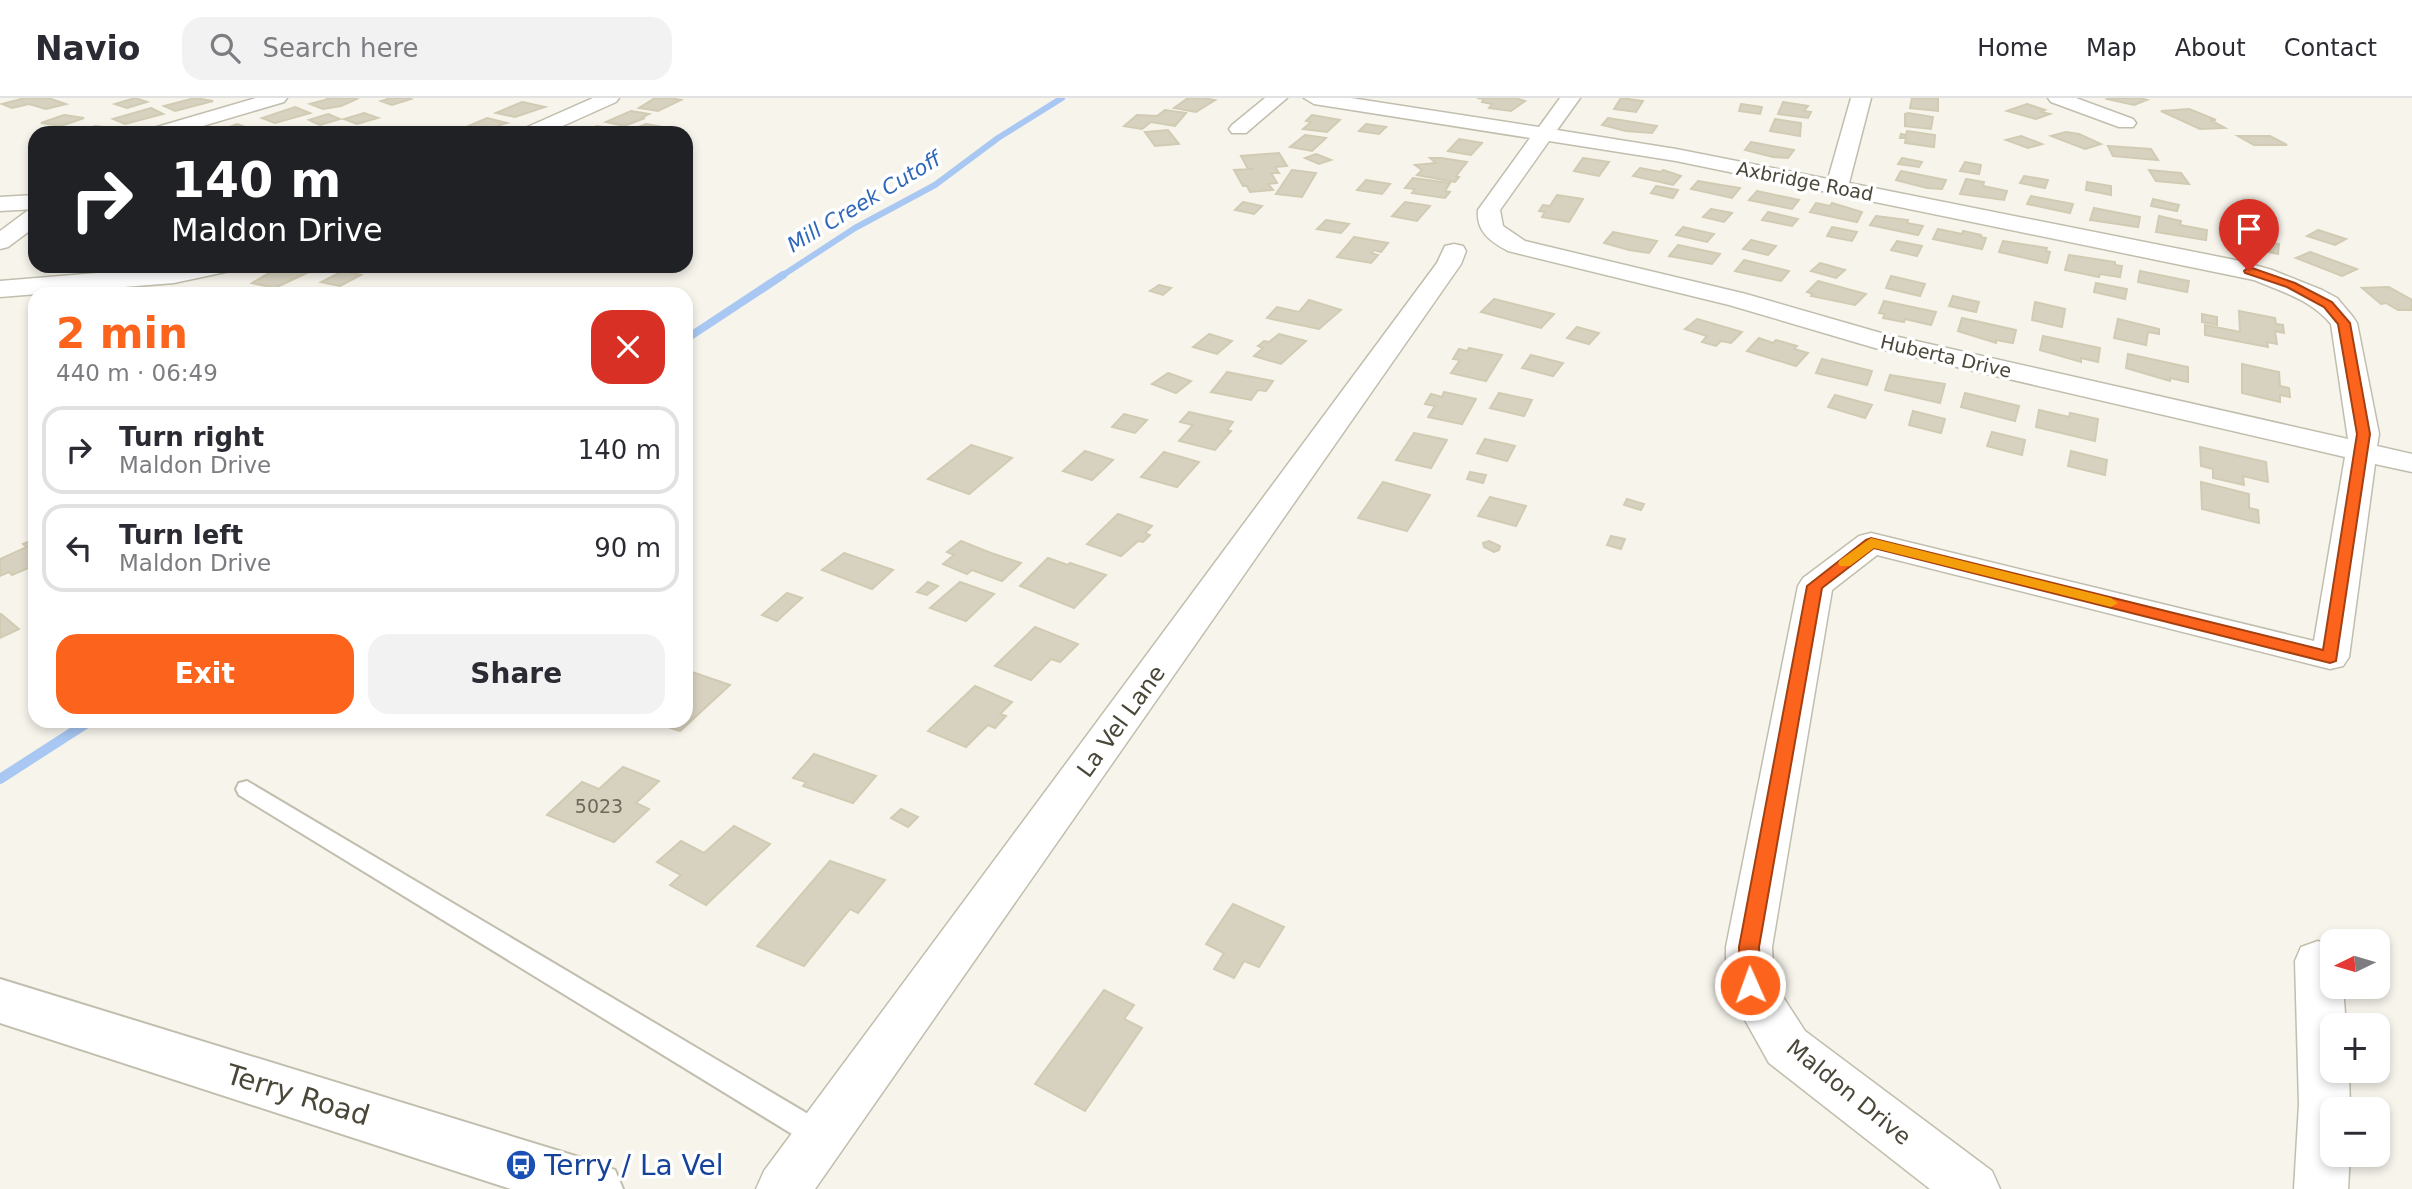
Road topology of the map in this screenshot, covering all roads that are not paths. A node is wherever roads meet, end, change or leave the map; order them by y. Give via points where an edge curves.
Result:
1 (277, 98) edge
2 (610, 98) edge
3 (1277, 98) edge
4 (1314, 98) edge
5 (1570, 98) edge
6 (1861, 98) edge
7 (2058, 98) edge
8 (2126, 122) dead end
9 (181, 126) edge
10 (546, 126) edge
11 (1239, 129) dead end
12 (1544, 133) junction
13 (1837, 187) junction
14 (28, 202) edge
15 (0, 204) edge
16 (28, 221) edge
17 (0, 242) edge
18 (1454, 251) dead end
19 (184, 273) edge
20 (2291, 285) joint
21 (0, 289) edge
22 (2360, 451) junction
23 (2412, 463) edge
24 (247, 789) dead end
25 (2318, 961) dead end
26 (0, 1001) edge
27 (820, 1136) junction
28 (595, 1189) edge
29 (783, 1189) edge
30 (1973, 1189) edge
31 (2321, 1189) edge

1 - 9 street
2 - 10 street
3 - 11 street
4 - 12 street, Axbridge Road
5 - 12 street
6 - 13 street
7 - 8 street
12 - 13 street, Axbridge Road
12 - 22 street, Huberta Drive via 1489,210 1490,225 1502,238 1541,253 1723,296 1875,340
13 - 20 street, Axbridge Road via 2231,266
14 - 15 street
16 - 17 street
18 - 27 street, La Vel Lane via 1336,424
19 - 21 street
20 - 22 street, Maldon Drive via 2328,304 2344,323 2364,434
22 - 23 street, Huberta Drive
22 - 30 street, Maldon Drive via 2330,657 1871,543 1815,586 1749,947 1750,985 1787,1047
24 - 27 lane
25 - 31 street via 2324,1088
26 - 28 street, Terry Road
27 - 29 street, La Vel Lane

